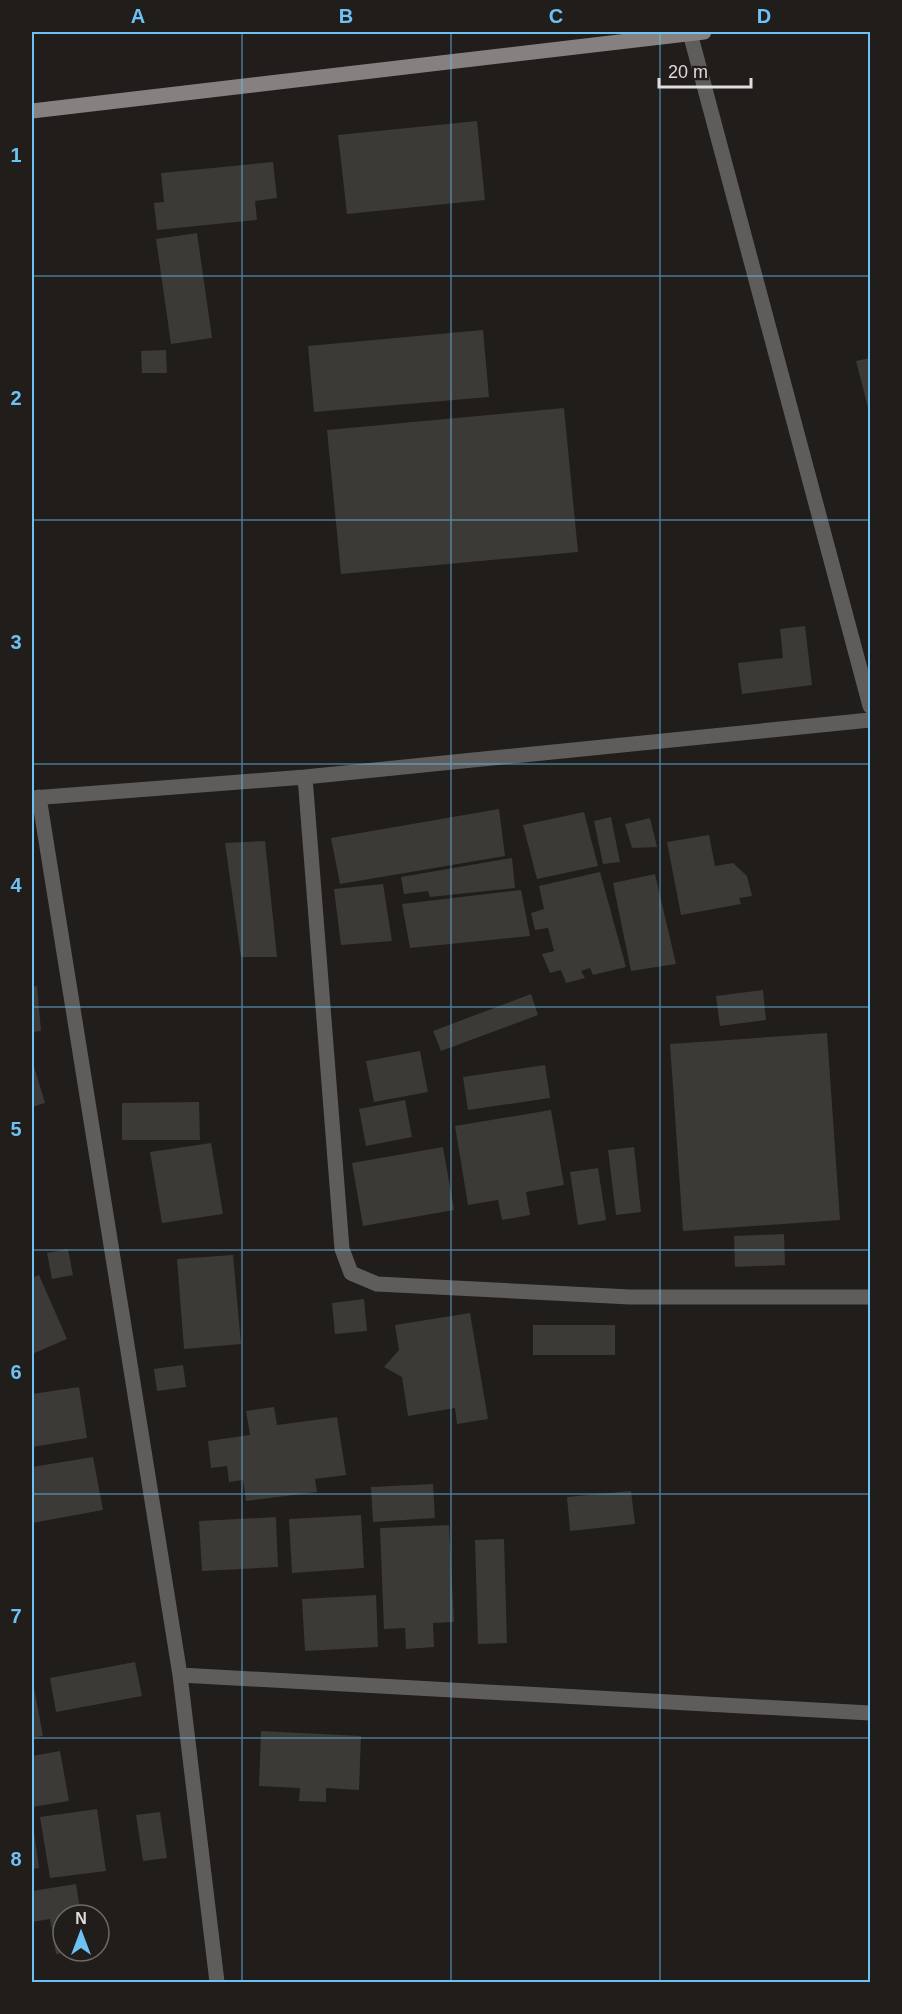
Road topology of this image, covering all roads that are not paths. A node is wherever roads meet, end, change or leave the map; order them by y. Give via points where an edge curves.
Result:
1 (697, 32) edge
2 (32, 111) edge
3 (870, 706) edge
4 (870, 720) edge
5 (305, 777) junction
6 (35, 798) edge
7 (870, 1297) edge
8 (180, 1675) junction
9 (870, 1713) edge
10 (217, 1983) edge

1 - 2 street
1 - 3 street
4 - 5 street
5 - 6 street
5 - 7 street via 342,1249 351,1273 377,1284 630,1297
6 - 8 street
8 - 9 street
8 - 10 street

